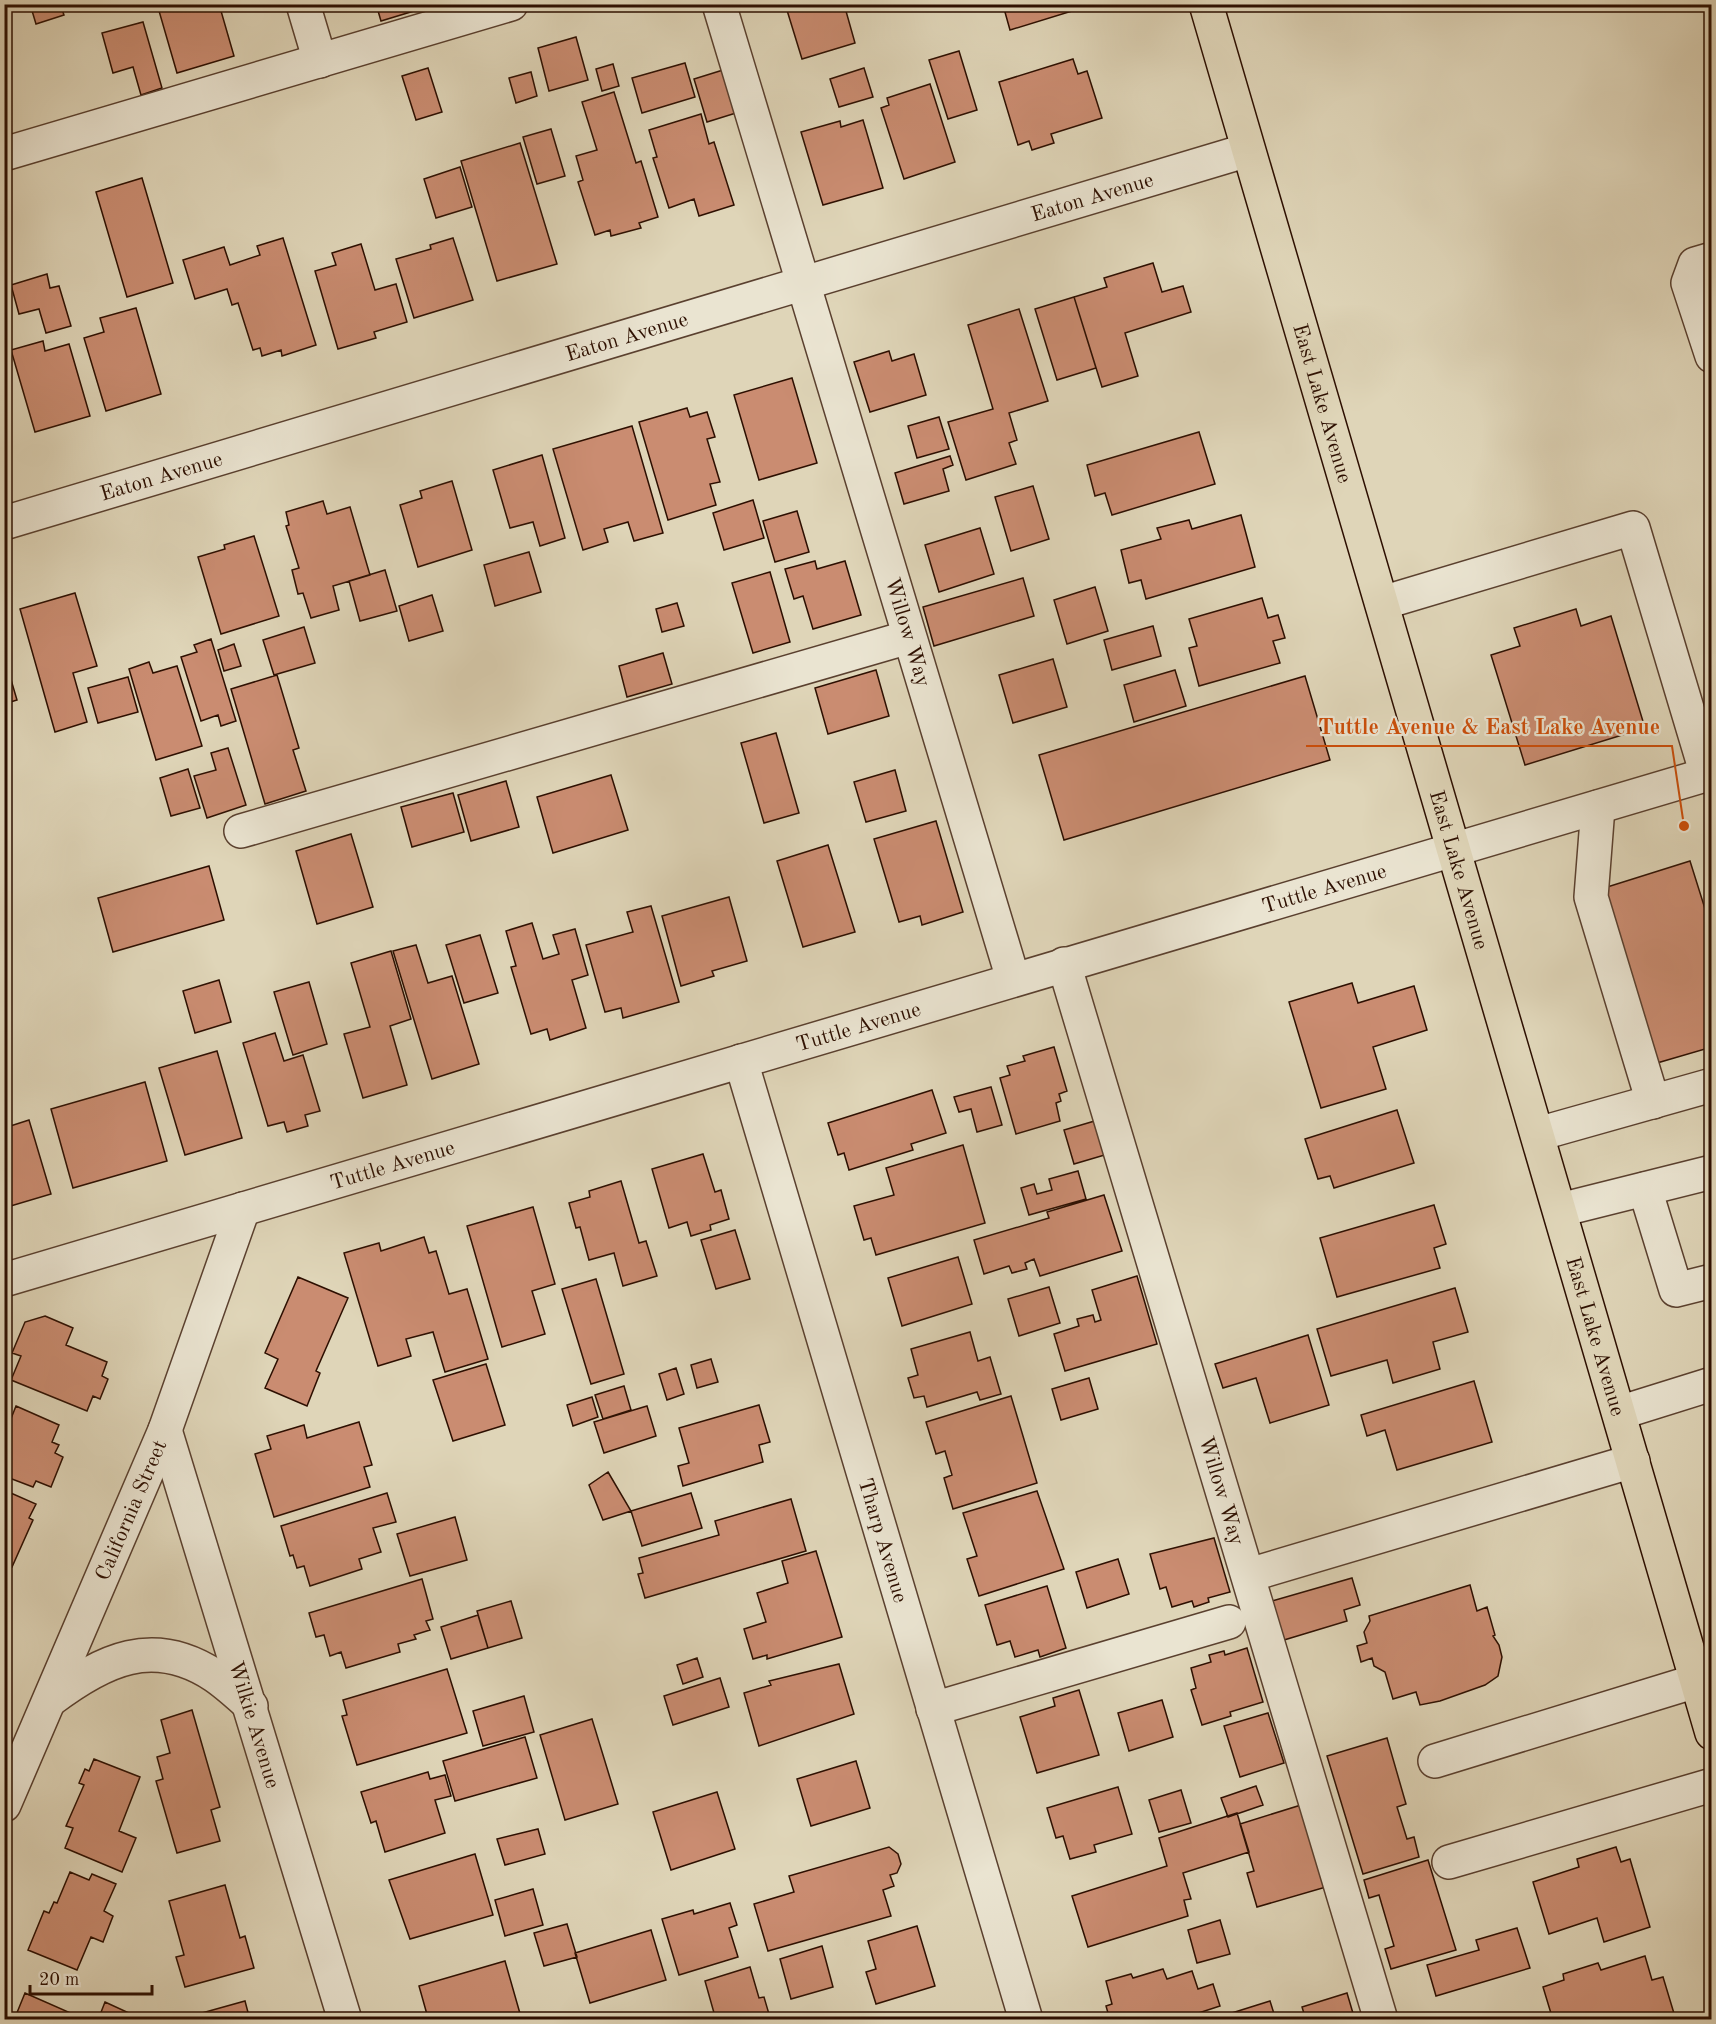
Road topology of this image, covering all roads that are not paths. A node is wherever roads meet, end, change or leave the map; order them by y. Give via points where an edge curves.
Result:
1 (303, 4) edge
2 (511, 4) edge
3 (719, 4) edge
4 (1206, 4) edge
5 (320, 61) junction
6 (1248, 150) junction
7 (4, 154) edge
8 (1712, 259) edge
9 (802, 283) junction
10 (1712, 356) edge
11 (4, 523) edge
12 (1382, 603) junction
13 (909, 637) junction
14 (1709, 774) edge
15 (1598, 807) junction
16 (241, 831) dead end
17 (1454, 849) junction
18 (1064, 964) junction
19 (1013, 979) junction
20 (741, 1061) junction
21 (1712, 1085) edge
22 (1653, 1102) junction
23 (1538, 1134) junction
24 (1712, 1172) edge
25 (1645, 1189) junction
26 (243, 1209) junction
27 (1560, 1210) junction
28 (4, 1280) edge
29 (1712, 1281) edge
30 (1712, 1384) edge
31 (1619, 1413) junction
32 (165, 1430) junction
33 (1633, 1461) junction
34 (1249, 1575) junction
35 (1229, 1622) dead end
36 (1696, 1681) junction
37 (50, 1700) junction
38 (251, 1706) junction
39 (933, 1709) junction
40 (1712, 1733) edge
41 (1435, 1761) dead end
42 (1712, 1785) edge
43 (4, 1805) edge
44 (1449, 1862) dead end
45 (345, 2019) edge
46 (1026, 2019) edge
47 (1381, 2019) edge

1 - 5 street
2 - 5 street
3 - 9 street, Willow Way
4 - 6 main road, East Lake Avenue
5 - 7 street
6 - 9 street, Eaton Avenue
6 - 12 main road, East Lake Avenue
8 - 10 street via 1695,264 1688,284
9 - 11 street, Eaton Avenue
9 - 13 street, Willow Way
12 - 14 street via 1633,528
12 - 17 main road, East Lake Avenue
13 - 16 street
13 - 19 street, Willow Way
14 - 15 street, Tuttle Avenue
15 - 17 street, Tuttle Avenue
15 - 22 street via 1591,897
17 - 18 street, Tuttle Avenue
17 - 23 main road, East Lake Avenue
18 - 19 street, Tuttle Avenue
18 - 34 street, Willow Way
19 - 20 street, Tuttle Avenue
20 - 26 street, Tuttle Avenue
20 - 39 street, Tharp Avenue
21 - 22 street
22 - 23 street
23 - 27 main road, East Lake Avenue
24 - 25 street
25 - 27 street
25 - 29 street via 1676,1290
26 - 28 street, Tuttle Avenue
26 - 32 street, California Street
27 - 31 main road, East Lake Avenue
30 - 31 street
31 - 33 main road, East Lake Avenue
32 - 37 street, California Street
32 - 38 street, Wilkie Avenue
33 - 34 street
33 - 36 main road, East Lake Avenue
34 - 47 street, Willow Way
35 - 39 street
36 - 40 main road, East Lake Avenue
36 - 41 street
37 - 38 street via 105,1663 152,1655 206,1671
37 - 43 street, California Street
38 - 45 street, Wilkie Avenue
39 - 46 street, Tharp Avenue
42 - 44 street

